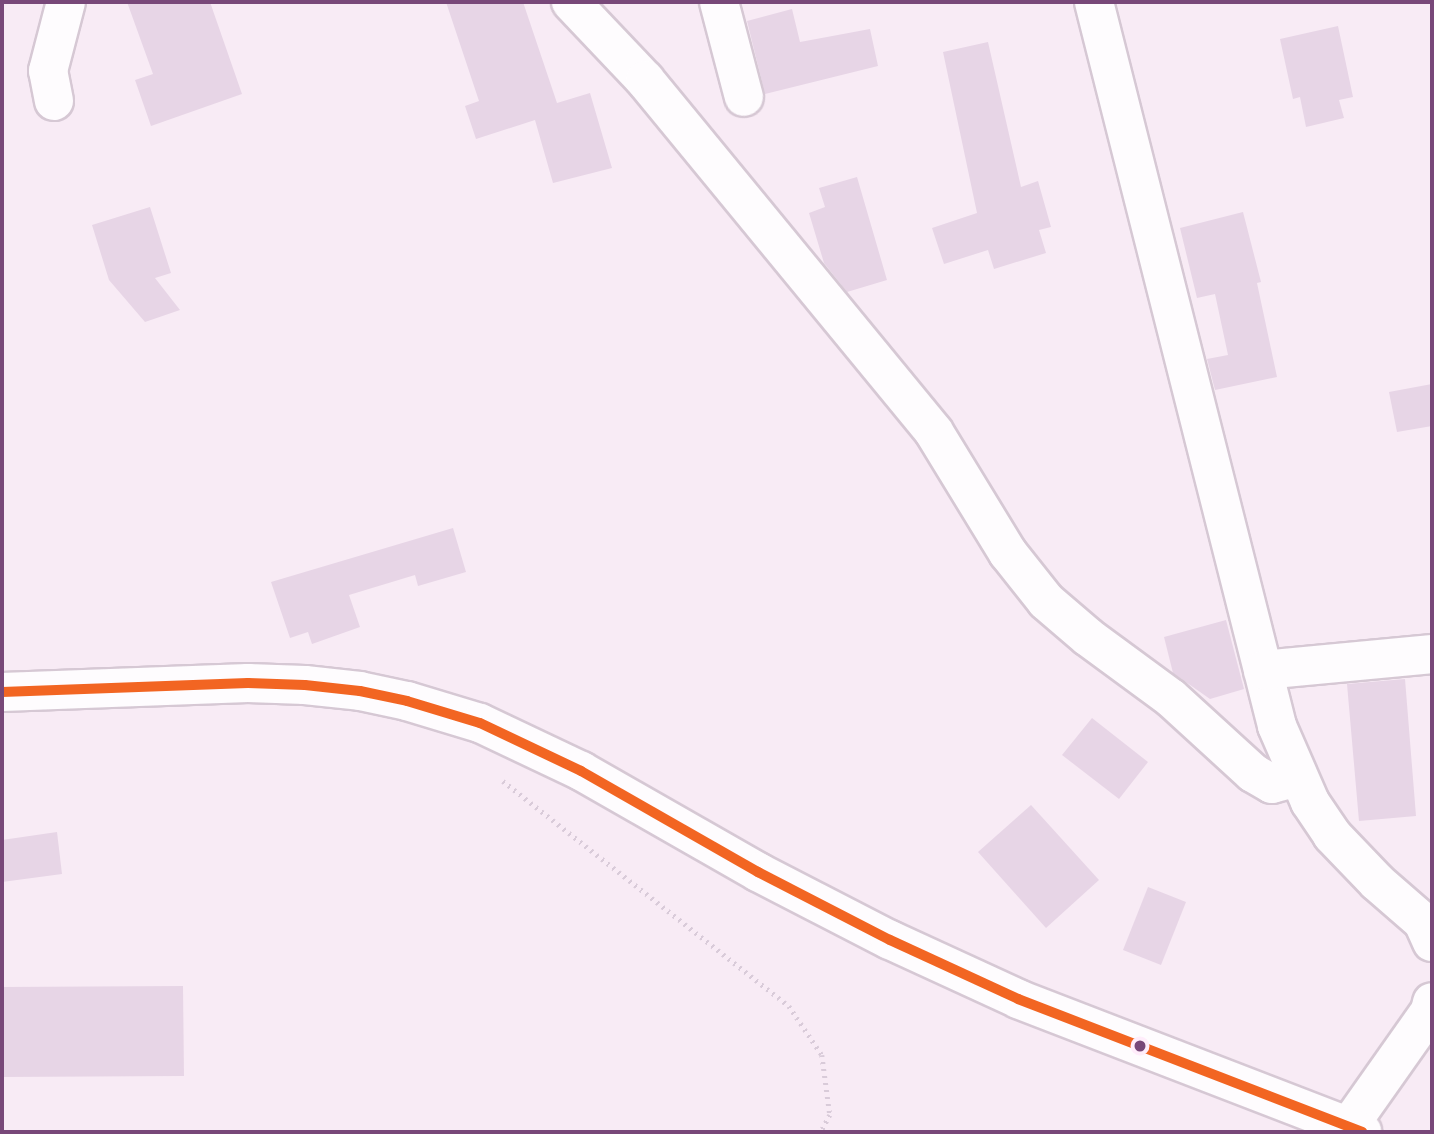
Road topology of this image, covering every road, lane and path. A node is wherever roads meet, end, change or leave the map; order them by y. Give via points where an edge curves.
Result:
1 (66, 2) edge
2 (571, 2) edge
3 (719, 2) edge
4 (1094, 2) edge
5 (744, 97) dead end
6 (54, 101) dead end
7 (1432, 654) edge
8 (1263, 670) junction
9 (2, 681) edge
10 (2, 692) edge
11 (1298, 777) junction
12 (500, 779) dead end
13 (1432, 942) edge
14 (1432, 1002) edge
15 (1356, 1129) edge
16 (821, 1132) edge

1 - 6 street via 48,71
2 - 11 street via 645,80 934,432 1008,553 1046,601 1171,698 1253,774 1272,784
3 - 5 street
4 - 8 street
7 - 8 street
8 - 11 street via 1276,726
9 - 10 street
10 - 15 street via 248,682 305,685 395,698 480,723 580,771 758,872 1018,999
11 - 13 street via 1332,835 1423,922
12 - 16 path via 789,1006 822,1055 830,1115
14 - 15 street

